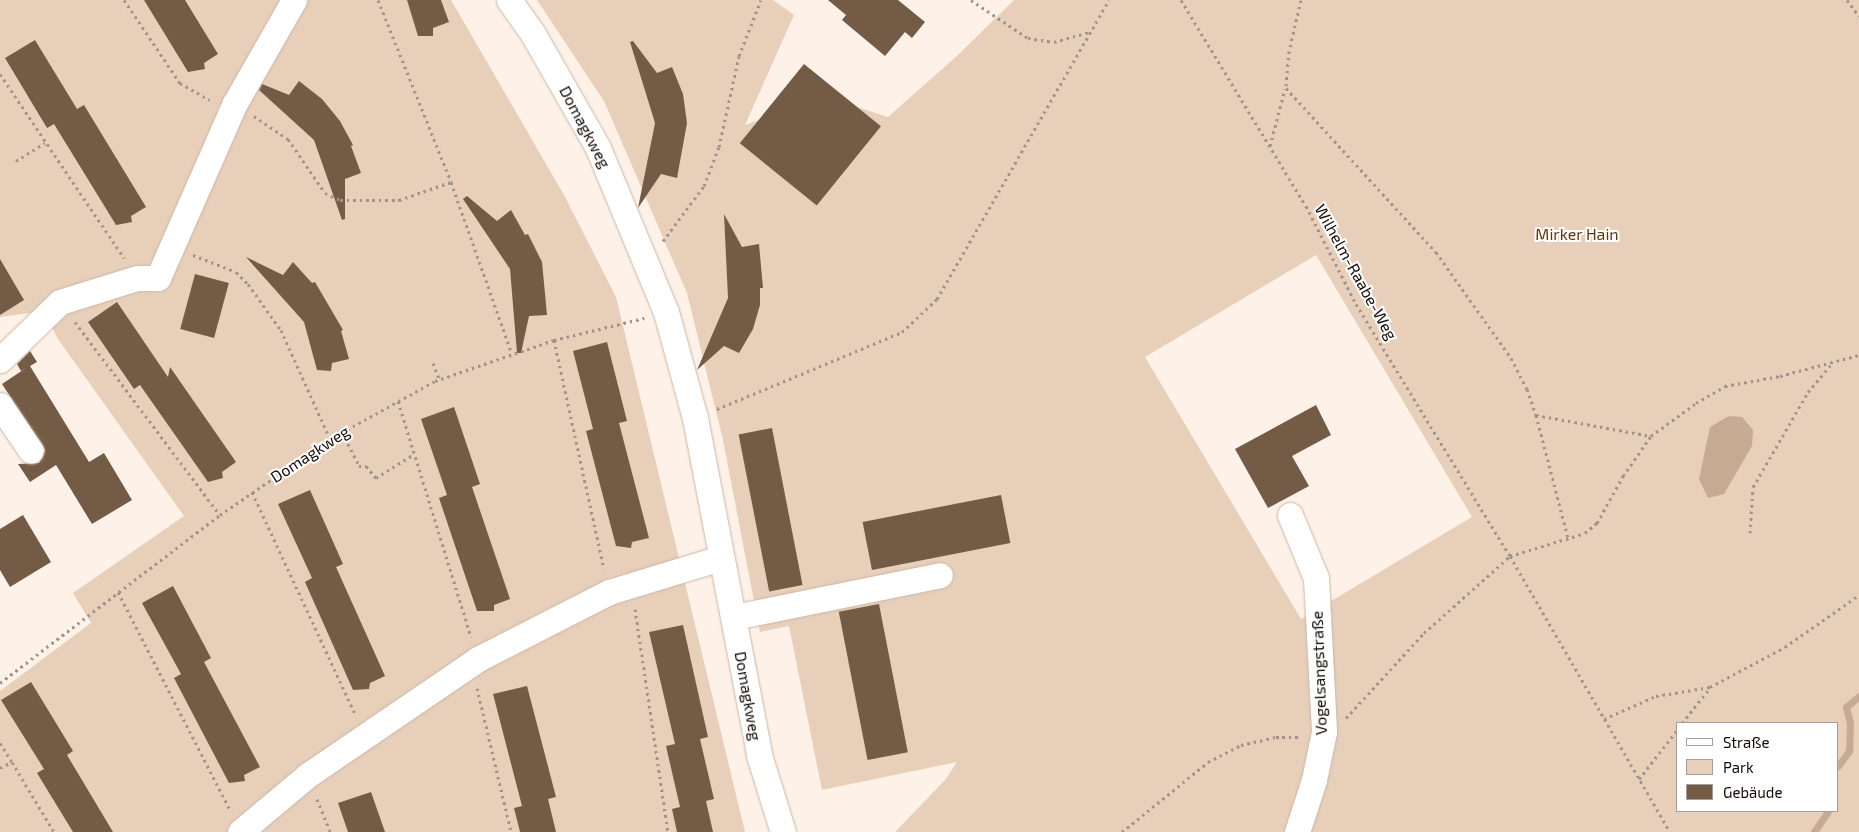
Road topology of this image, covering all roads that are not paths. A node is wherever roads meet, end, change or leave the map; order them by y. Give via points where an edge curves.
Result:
1 (294, 0) edge
2 (509, 0) edge
3 (0, 360) edge
4 (0, 405) edge
5 (31, 451) dead end
6 (1290, 515) dead end
7 (720, 558) junction
8 (940, 575) dead end
9 (734, 617) junction
10 (240, 832) edge
11 (783, 832) edge
12 (1297, 832) edge

1 - 3 street via 233,107 172,248 147,278 60,302
2 - 7 street, Domagkweg via 533,34 598,148 648,262 666,312 695,418
4 - 5 street
6 - 12 street, Vogelsangstraße via 1316,578 1324,732 1314,780
7 - 9 street, Domagkweg
7 - 10 street via 620,587 473,663 308,775
8 - 9 street
9 - 11 street, Domagkweg via 759,755

